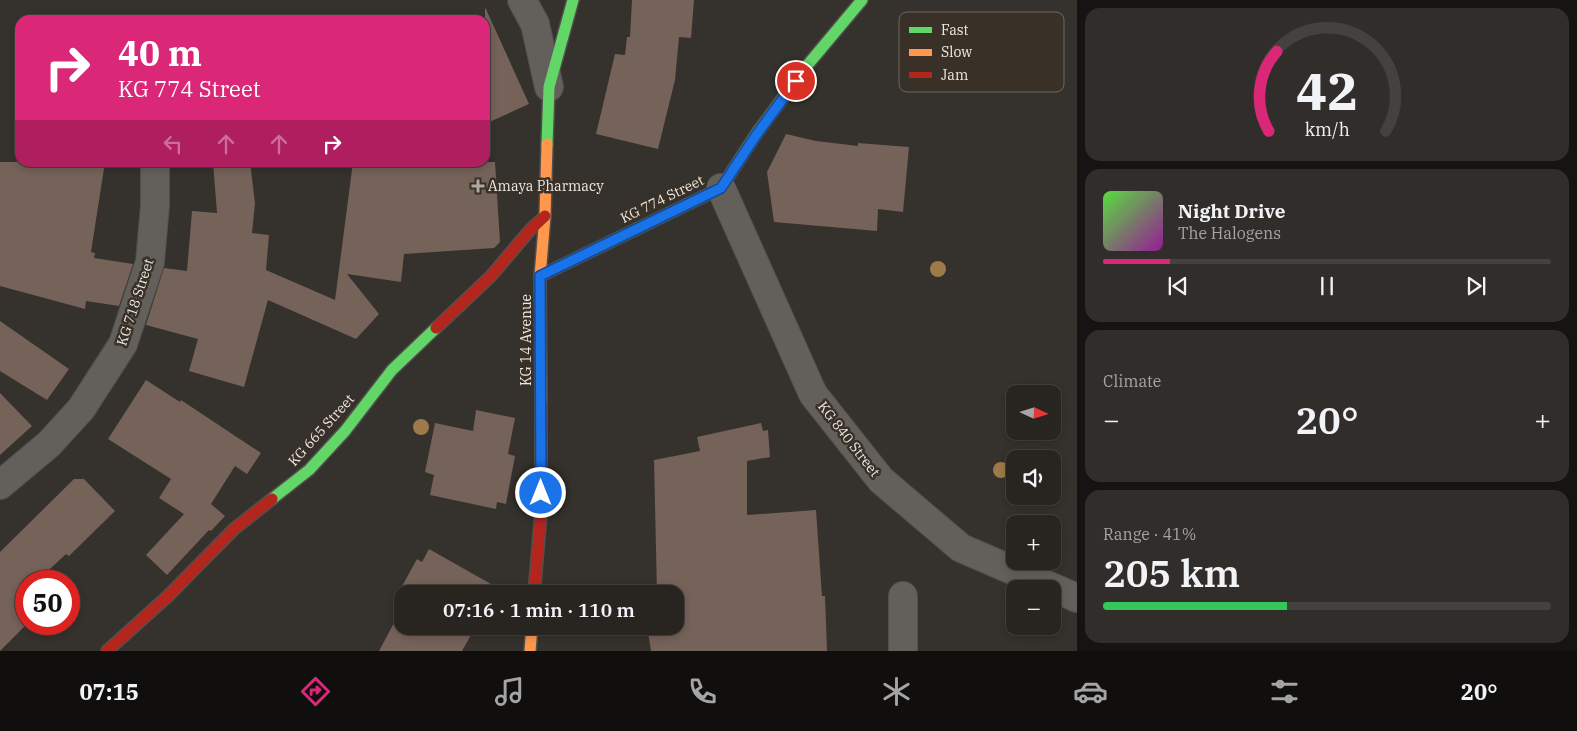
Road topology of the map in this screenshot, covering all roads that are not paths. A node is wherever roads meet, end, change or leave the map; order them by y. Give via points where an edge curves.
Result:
1 (522, 0) edge
2 (573, 0) edge
3 (862, 0) edge
4 (549, 87) junction
5 (155, 167) edge
6 (721, 188) junction
7 (545, 216) junction
8 (540, 276) junction
9 (0, 484) edge
10 (535, 585) edge
11 (903, 596) dead end
12 (1077, 598) edge
13 (531, 635) edge
14 (106, 651) edge
15 (530, 651) edge
16 (903, 651) edge

1 - 4 street via 536,24
2 - 4 street, KG 14 Avenue
3 - 6 street, KG 774 Street via 805,68
4 - 7 street, KG 14 Avenue
5 - 9 street, KG 718 Street via 150,262 122,344 81,409 49,444
6 - 8 street, KG 774 Street
6 - 12 street, KG 840 Street via 813,394 881,480 961,548
7 - 8 street, KG 14 Avenue
7 - 14 street, KG 665 Street via 490,276 392,370 345,431 309,470 234,529 168,596
8 - 10 street, KG 14 Avenue via 541,513
11 - 16 street
13 - 15 street

